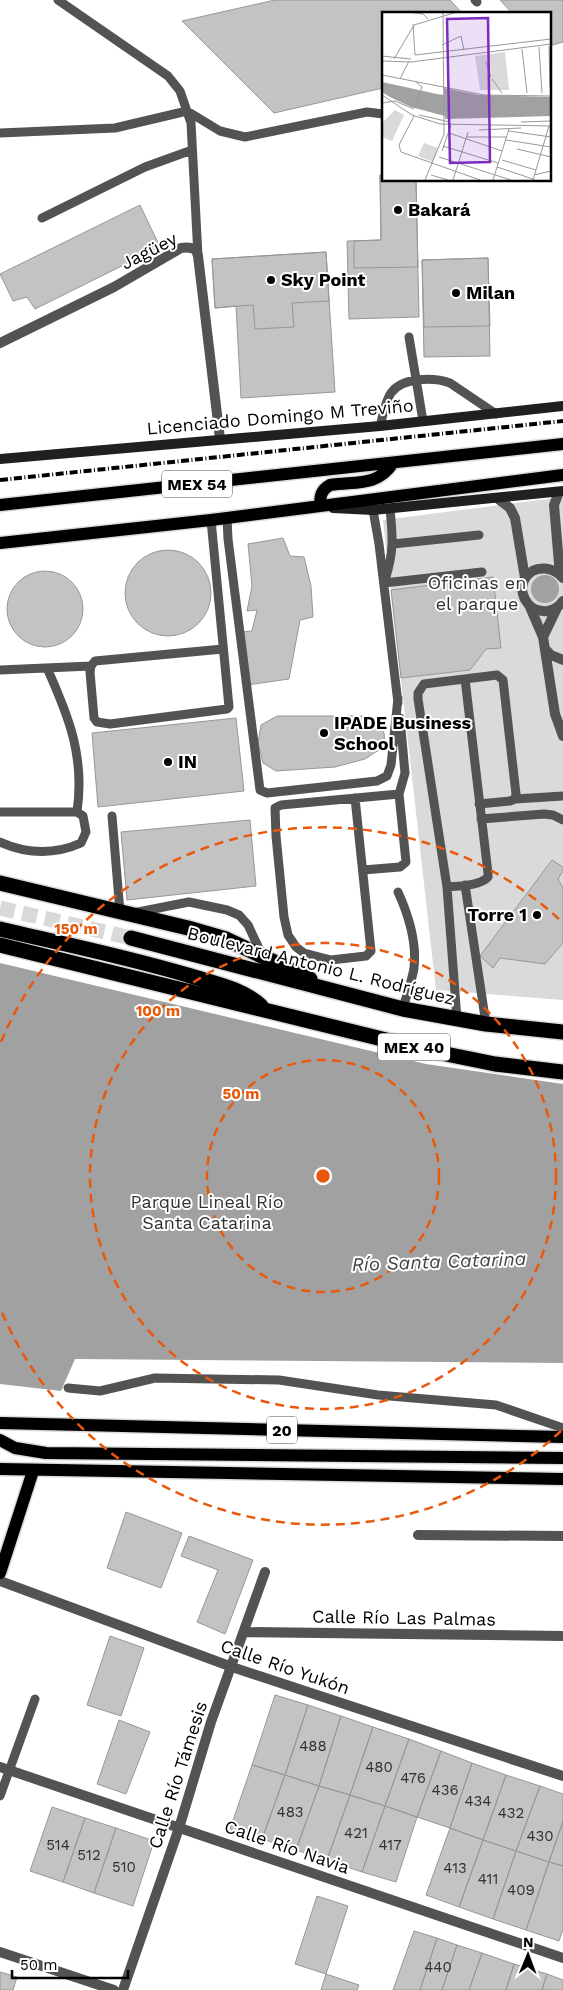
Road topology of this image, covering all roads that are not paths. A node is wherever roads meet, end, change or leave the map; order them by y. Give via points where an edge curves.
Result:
1 (58, 0) edge
2 (188, 111) junction
3 (382, 114) edge
4 (0, 133) edge
5 (192, 150) junction
6 (42, 218) dead end
7 (198, 256) junction
8 (409, 337) dead end
9 (0, 343) edge
10 (416, 380) junction
11 (563, 406) edge
12 (496, 414) junction
13 (423, 421) junction
14 (380, 426) junction
15 (220, 439) junction
16 (563, 444) edge
17 (0, 459) edge
18 (393, 463) junction
19 (563, 475) edge
20 (561, 491) edge
21 (497, 498) junction
22 (0, 505) edge
23 (320, 506) junction
24 (390, 509) junction
25 (373, 510) junction
26 (227, 518) junction
27 (211, 520) junction
28 (479, 536) dead end
29 (0, 543) edge
30 (393, 544) junction
31 (482, 572) dead end
32 (562, 576) edge
33 (525, 578) junction
34 (384, 583) junction
35 (560, 604) edge
36 (530, 607) junction
37 (544, 637) junction
38 (223, 649) junction
39 (545, 649) junction
40 (563, 660) edge
41 (91, 666) junction
42 (47, 668) junction
43 (0, 670) edge
44 (465, 679) junction
45 (398, 698) junction
46 (562, 731) edge
47 (400, 794) junction
48 (563, 796) edge
49 (356, 798) junction
50 (515, 799) junction
51 (479, 804) junction
52 (0, 812) edge
53 (77, 812) junction
54 (112, 816) dead end
55 (481, 819) junction
56 (563, 820) edge
57 (0, 842) edge
58 (363, 870) junction
59 (0, 883) edge
60 (465, 885) junction
61 (447, 887) junction
62 (398, 892) dead end
63 (124, 912) junction
64 (0, 929) edge
65 (132, 938) tunnel mouth
66 (0, 946) edge
67 (262, 955) junction
68 (338, 993) junction
69 (403, 1009) junction
70 (268, 1012) junction
71 (457, 1020) junction
72 (486, 1024) junction
73 (563, 1032) edge
74 (563, 1072) edge
75 (68, 1388) dead end
76 (0, 1423) edge
77 (563, 1428) edge
78 (563, 1437) edge
79 (0, 1440) edge
80 (563, 1458) edge
81 (0, 1469) edge
82 (33, 1471) junction
83 (563, 1479) edge
84 (418, 1535) dead end
85 (563, 1536) edge
86 (265, 1572) dead end
87 (0, 1574) edge
88 (0, 1581) edge
89 (244, 1632) junction
90 (563, 1636) edge
91 (232, 1667) junction
92 (35, 1700) dead end
93 (5, 1768) edge
94 (563, 1776) edge
95 (0, 1796) edge
96 (178, 1828) junction
97 (0, 1952) edge
98 (563, 1958) edge
99 (114, 1990) edge
100 (123, 1990) edge

1 - 2 lane via 168,76 180,91
2 - 3 lane via 220,131 245,137 368,112
2 - 4 lane via 115,128
2 - 5 lane
5 - 6 lane via 145,167
5 - 7 lane
7 - 9 street, Jagüey via 192,248 181,248 114,287
7 - 15 street, Jagüey
8 - 10 lane
10 - 12 lane via 443,380
10 - 13 lane
10 - 14 lane via 398,386 391,393
11 - 12 main road, Licenciado Domingo M Treviño
12 - 13 main road, Licenciado Domingo M Treviño
13 - 14 main road, Licenciado Domingo M Treviño
14 - 15 main road, Licenciado Domingo M Treviño
15 - 17 main road, Licenciado Domingo M Treviño
16 - 18 main road, MEX 54
18 - 22 main road, MEX 54
18 - 23 main road via 388,472 377,479 330,485 320,496
19 - 23 main road, MEX 54
20 - 21 main road
20 - 32 street via 554,505
21 - 24 main road
21 - 33 street via 510,508 515,518
23 - 25 main road
23 - 26 main road, MEX 54
24 - 25 main road
24 - 30 lane
25 - 34 lane
26 - 27 main road, MEX 54
26 - 45 lane via 260,790 267,792 377,780 387,776
27 - 29 main road, MEX 54
27 - 38 lane
28 - 30 lane
30 - 34 lane via 392,560
31 - 34 lane
32 - 33 street via 544,568 530,572
33 - 36 street via 523,594
34 - 45 lane
35 - 36 street via 542,612
35 - 37 street
36 - 37 street
37 - 39 street
38 - 41 lane via 104,659
38 - 41 lane via 230,702 227,709 119,723 103,724 94,718
39 - 40 street
39 - 46 street via 555,714
41 - 42 lane
42 - 43 lane
42 - 53 lane via 66,710 78,755 81,776
44 - 50 lane via 497,675 503,680
44 - 51 lane
44 - 61 lane via 424,684 418,693
45 - 47 lane via 405,773
47 - 49 lane
47 - 58 lane via 406,862 400,867
48 - 50 lane
49 - 58 lane
49 - 58 lane via 276,808 284,918 288,935 296,947 304,953 331,960 366,956 372,952
50 - 51 lane
51 - 55 lane
52 - 53 lane
53 - 57 lane via 83,816 86,832 81,843 71,847 52,852 28,852
54 - 63 lane
55 - 56 lane via 544,814
55 - 60 lane via 488,877
59 - 63 highway
60 - 61 lane
60 - 72 lane
61 - 71 lane
62 - 69 lane via 410,924 414,966
63 - 67 highway via 226,939
63 - 67 lane via 189,902 227,910 239,915 248,925
64 - 70 highway via 208,981 255,1000
65 - 68 highway, Boulevard Antonio L. Rodríguez / MEX 40
66 - 70 highway, MEX 40
67 - 68 highway
68 - 69 highway, Boulevard Antonio L. Rodríguez / MEX 40
69 - 71 highway, Boulevard Antonio L. Rodríguez / MEX 40
70 - 74 highway, MEX 40 via 431,1052
71 - 72 highway, Boulevard Antonio L. Rodríguez / MEX 40
72 - 73 highway, Boulevard Antonio L. Rodríguez / MEX 40
75 - 77 lane via 100,1391 155,1378 280,1380 378,1395 496,1405
76 - 78 main road, 20
79 - 80 main road via 15,1448 46,1453
81 - 82 main road
82 - 83 main road
82 - 87 main road
84 - 85 street
86 - 89 street, Calle Río Támesis
88 - 91 street, Calle Río Yukón
89 - 90 street, Calle Río Las Palmas
89 - 91 street, Calle Río Támesis
91 - 94 street, Calle Río Yukón
91 - 96 street, Calle Río Támesis
92 - 93 lane
93 - 95 lane
93 - 96 street, Calle Río Navia
96 - 98 street, Calle Río Navia
96 - 100 street, Calle Río Támesis
97 - 99 street

